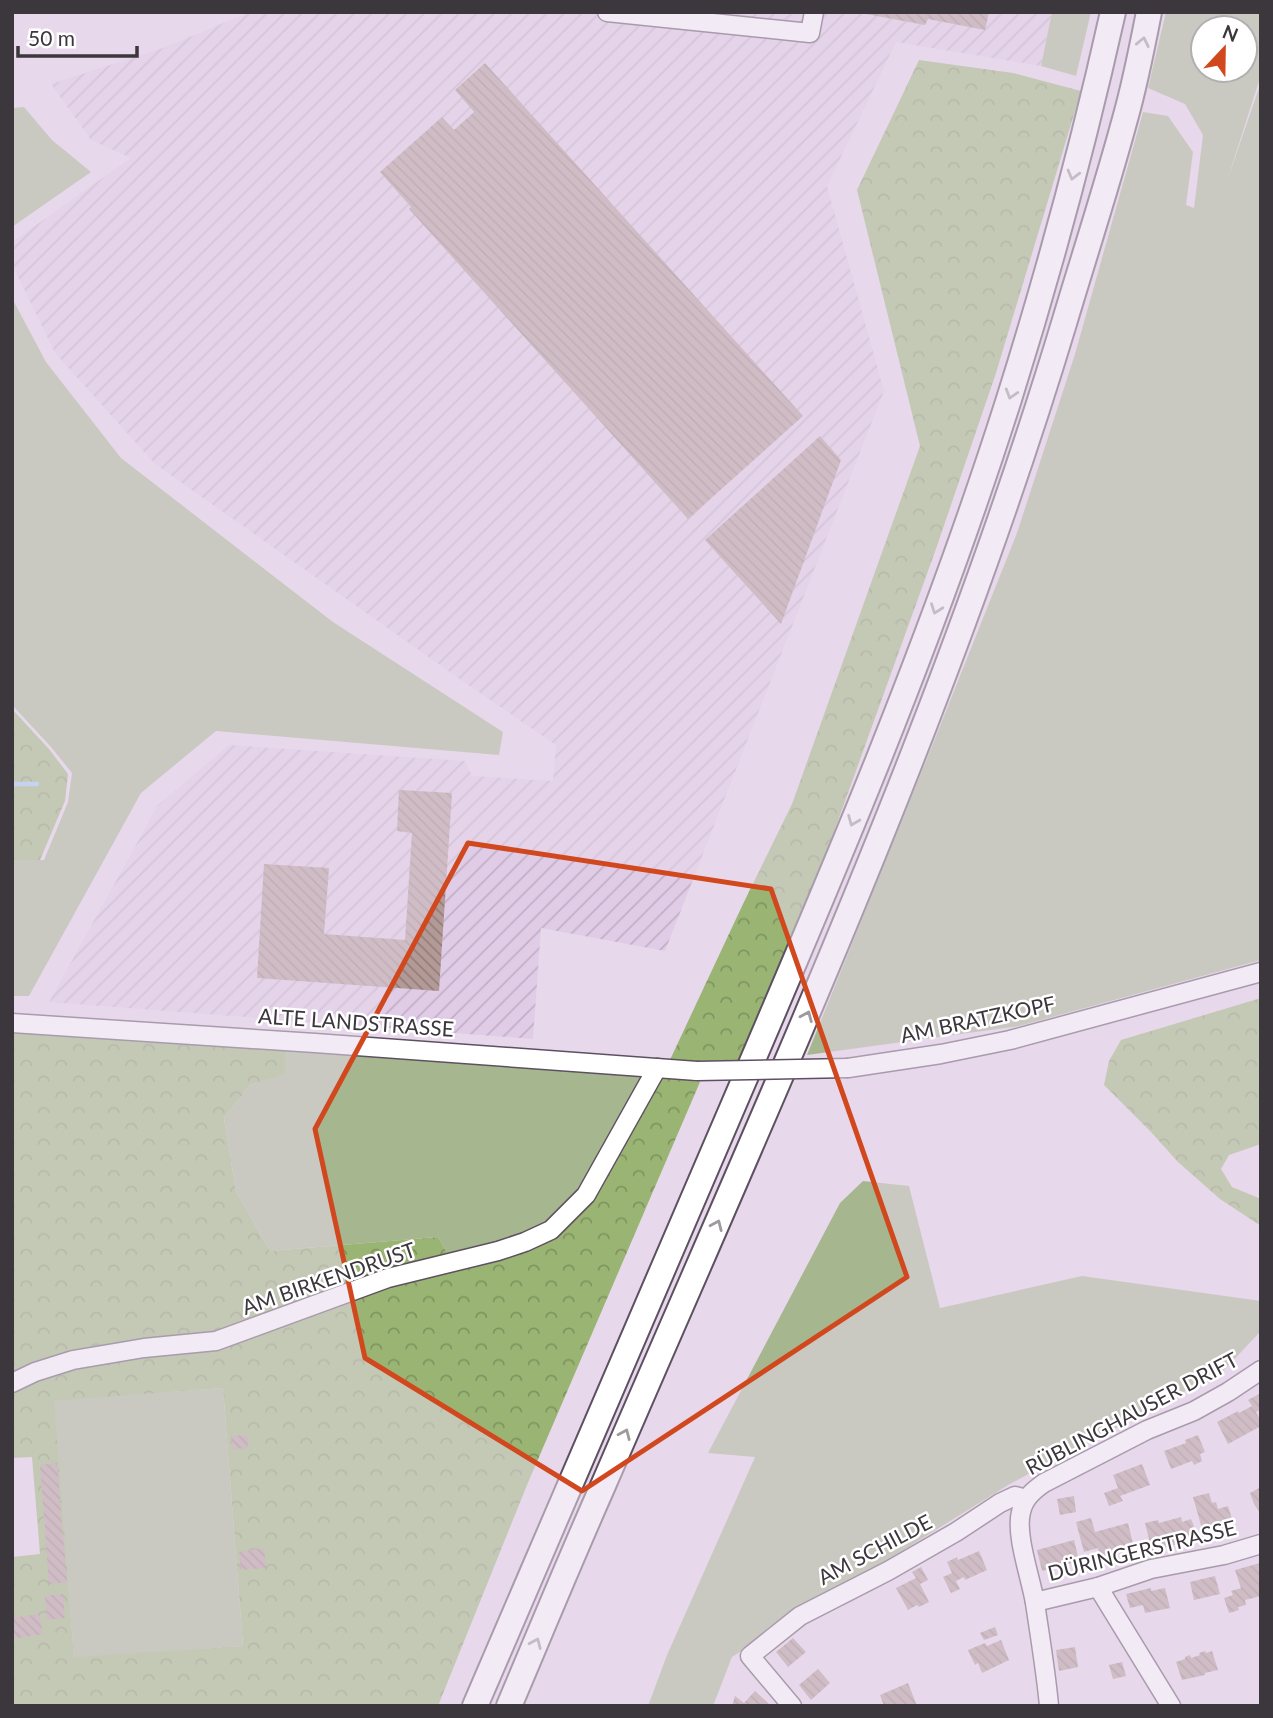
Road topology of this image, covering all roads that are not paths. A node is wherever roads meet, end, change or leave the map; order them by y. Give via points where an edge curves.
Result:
1 (607, 12) edge
2 (814, 12) edge
3 (1112, 12) edge
4 (1149, 12) edge
5 (1261, 972) edge
6 (12, 1023) edge
7 (657, 1068) junction
8 (697, 1071) joint
9 (1261, 1370) edge
10 (12, 1383) edge
11 (1026, 1499) junction
12 (1261, 1544) edge
13 (1098, 1587) junction
14 (1035, 1602) junction
15 (475, 1706) edge
16 (509, 1706) edge
17 (792, 1706) edge
18 (1049, 1706) edge
19 (1171, 1706) edge

1 - 2 street via 810,33
3 -> 15 highway via 1051,257 1009,400 909,681 820,905
16 -> 4 highway via 845,927 941,685 1039,405 1125,120
5 - 8 street, AM BRATZKOPF, bridge via 1010,1040 941,1054 848,1068
6 - 7 street, ALTE LANDSTRASSE
7 - 8 street, ALTE LANDSTRASSE
7 - 10 street, AM BIRKENDRUST via 586,1195 551,1230 498,1251 388,1278 216,1341 73,1360
9 - 11 street, RÜBLINGHAUSER DRIFT via 1195,1411 1147,1430 1044,1483
11 - 14 street, RÜBLINGHAUSER DRIFT via 1020,1526
11 - 17 street, AM SCHILDE via 1016,1496 1000,1503 888,1571 800,1616 750,1656
12 - 13 street, DÜRINGERSTRASSE via 1151,1569
13 - 14 street, DÜRINGERSTRASSE
13 - 19 street
14 - 18 street, RÜBLINGHAUSER DRIFT

